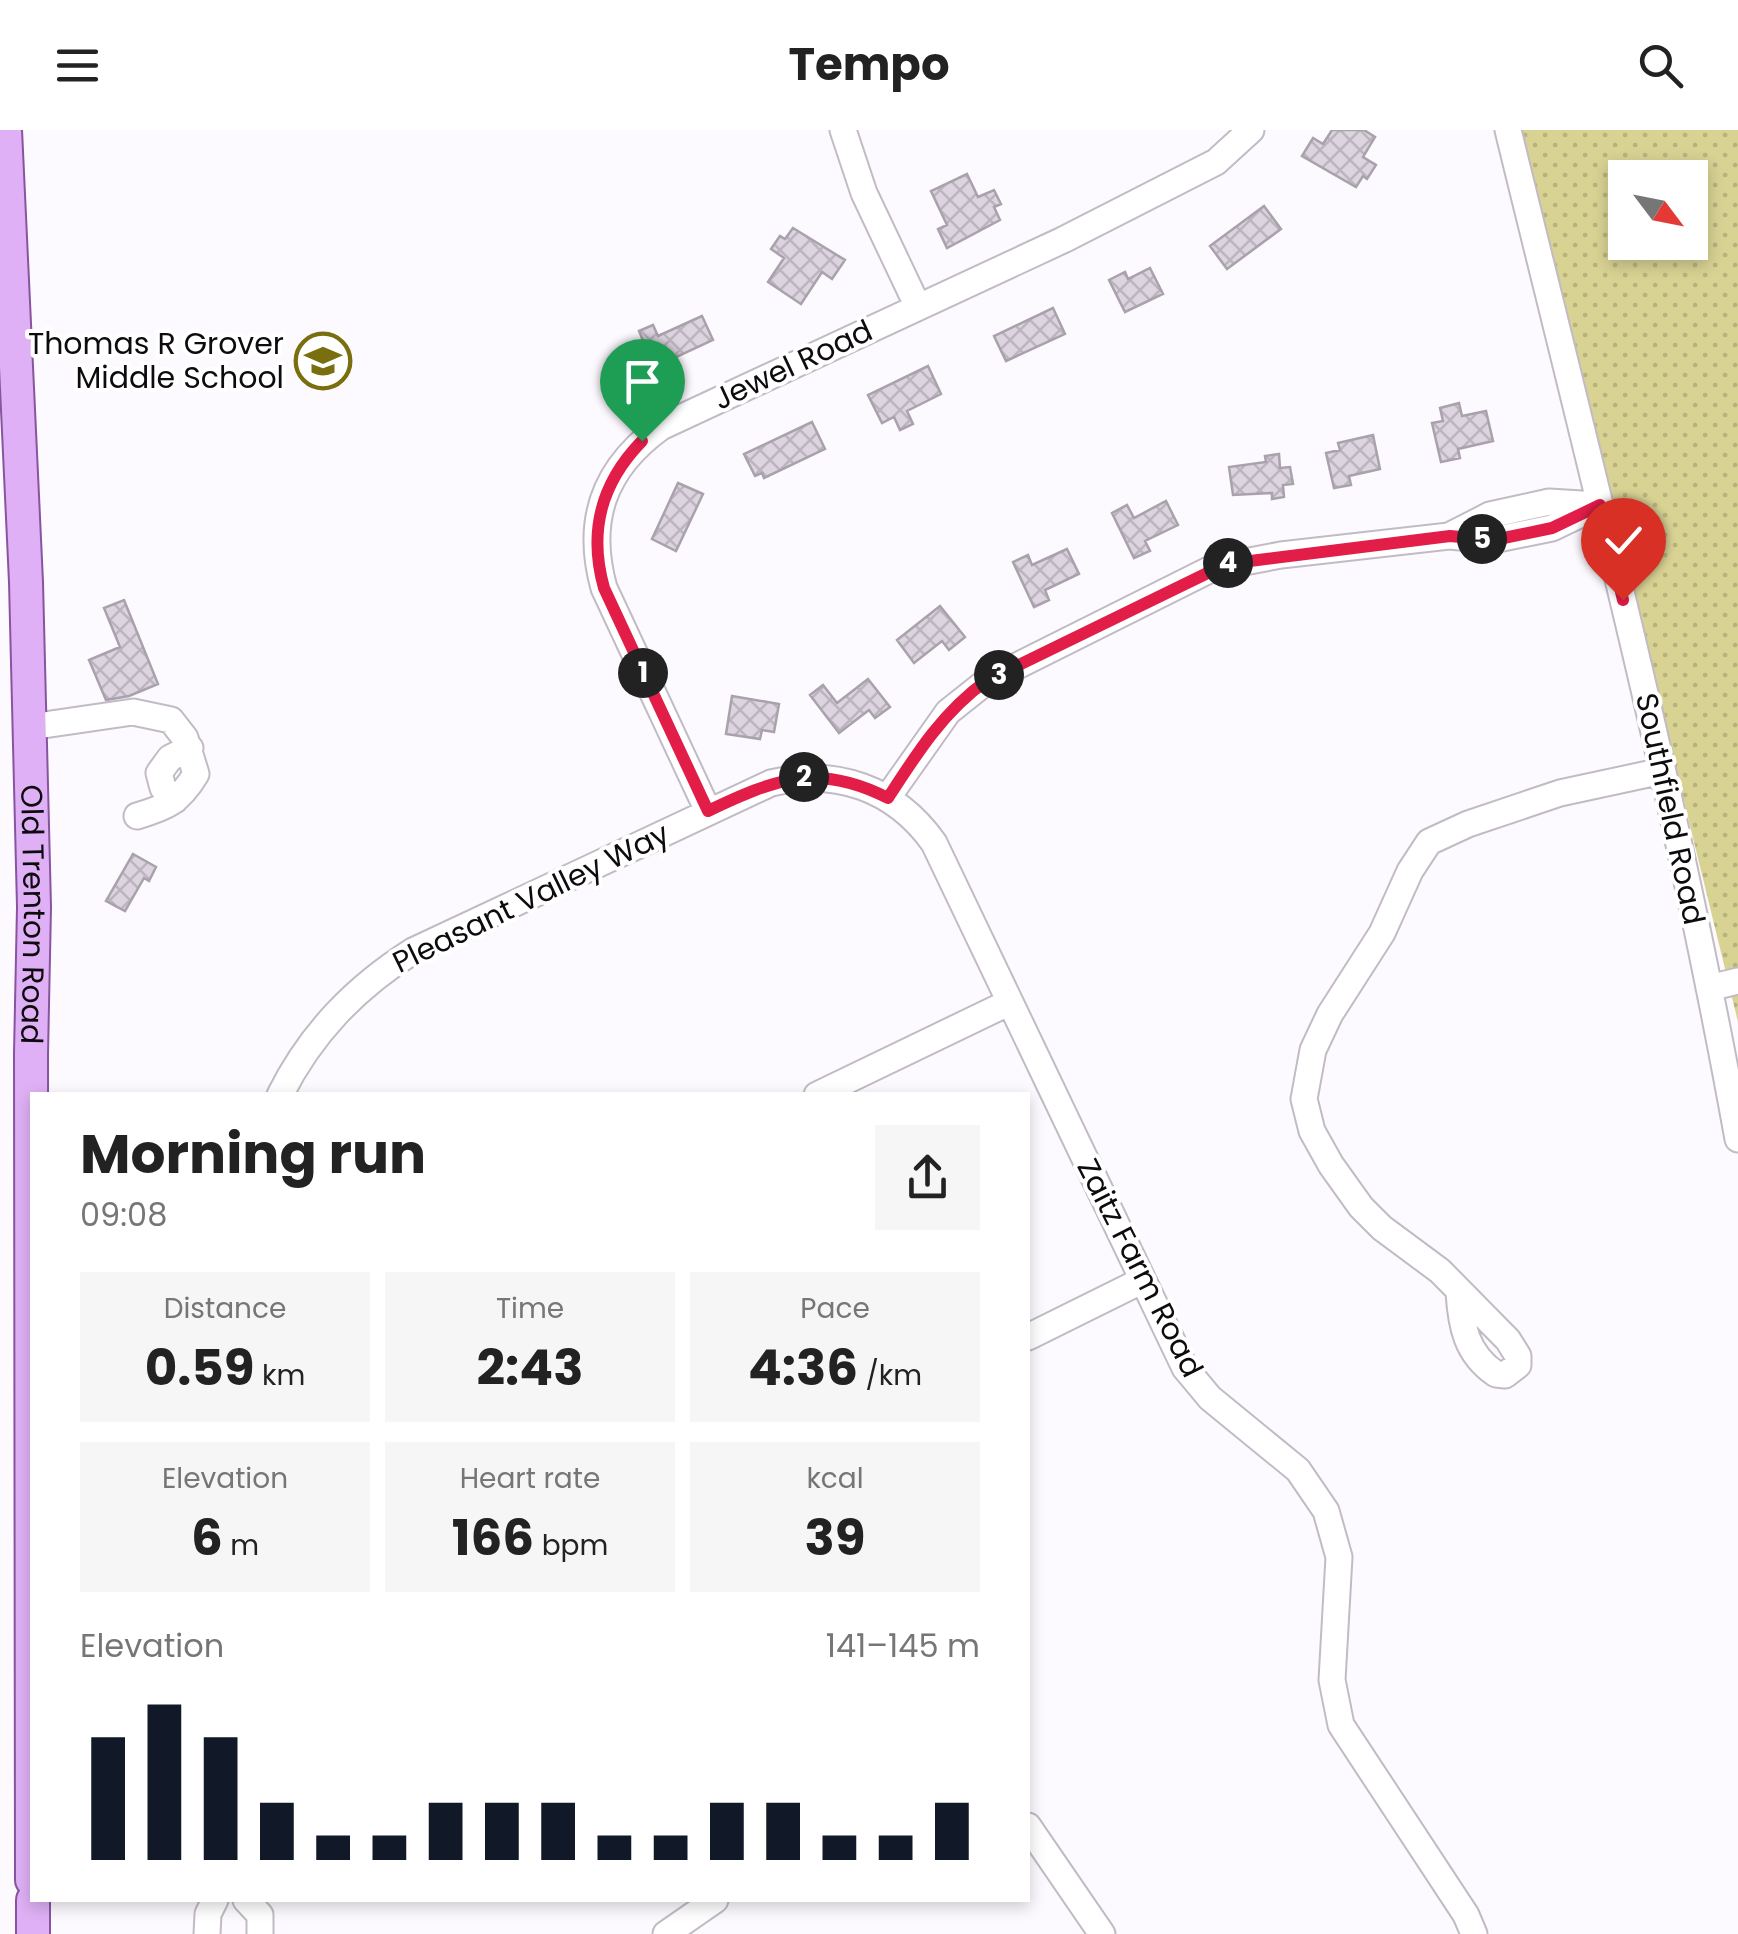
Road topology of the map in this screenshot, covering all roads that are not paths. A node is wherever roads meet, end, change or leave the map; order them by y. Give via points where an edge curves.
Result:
1 (5, 130) edge
2 (843, 130) edge
3 (1251, 130) edge
4 (1508, 130) edge
5 (918, 307) junction
6 (1600, 505) junction
7 (30, 726) junction
8 (1662, 771) junction
9 (888, 798) junction
10 (708, 811) junction
11 (137, 816) dead end
12 (1738, 981) edge
13 (1709, 988) junction
14 (1010, 1002) junction
15 (31, 1092) edge
16 (282, 1092) edge
17 (823, 1092) edge
18 (1738, 1139) edge
19 (1142, 1280) junction
20 (1459, 1292) dead end
21 (1030, 1336) edge
22 (1030, 1829) edge
23 (33, 1902) edge
24 (214, 1902) edge
25 (248, 1902) edge
26 (712, 1902) edge
27 (33, 1934) edge
28 (208, 1934) edge
29 (260, 1934) edge
30 (666, 1934) edge
31 (1102, 1934) edge
32 (1474, 1934) edge

1 - 7 main road, Old Trenton Road
2 - 5 street via 864,193
3 - 5 street, Jewel Road via 1216,162
4 - 6 street, Southfield Road
5 - 10 street, Jewel Road via 661,427 628,456 605,494 596,540 604,588
6 - 8 street, Southfield Road
6 - 9 street via 1548,502 1490,515 1450,536 1212,568 986,681 931,732
7 - 11 street via 133,712 171,720 190,748 196,774 169,806
7 - 15 main road, Old Trenton Road
8 - 13 street, Southfield Road
8 - 20 street via 1560,794 1428,842 1312,1050 1304,1099 1331,1165 1372,1218
9 - 10 street, Pleasant Valley Way via 842,779 792,778
9 - 14 street, Zaitz Farm Road via 934,843
10 - 16 street, Pleasant Valley Way via 384,970 337,1010
12 - 13 street
13 - 18 street, Southfield Road
14 - 17 street
14 - 19 street, Zaitz Farm Road
19 - 21 street
19 - 32 street, Zaitz Farm Road via 1185,1368 1210,1398 1298,1470 1326,1511 1339,1556 1332,1680 1341,1725
22 - 31 street
23 - 27 main road
24 - 28 street
25 - 29 street via 260,1915
26 - 30 street

